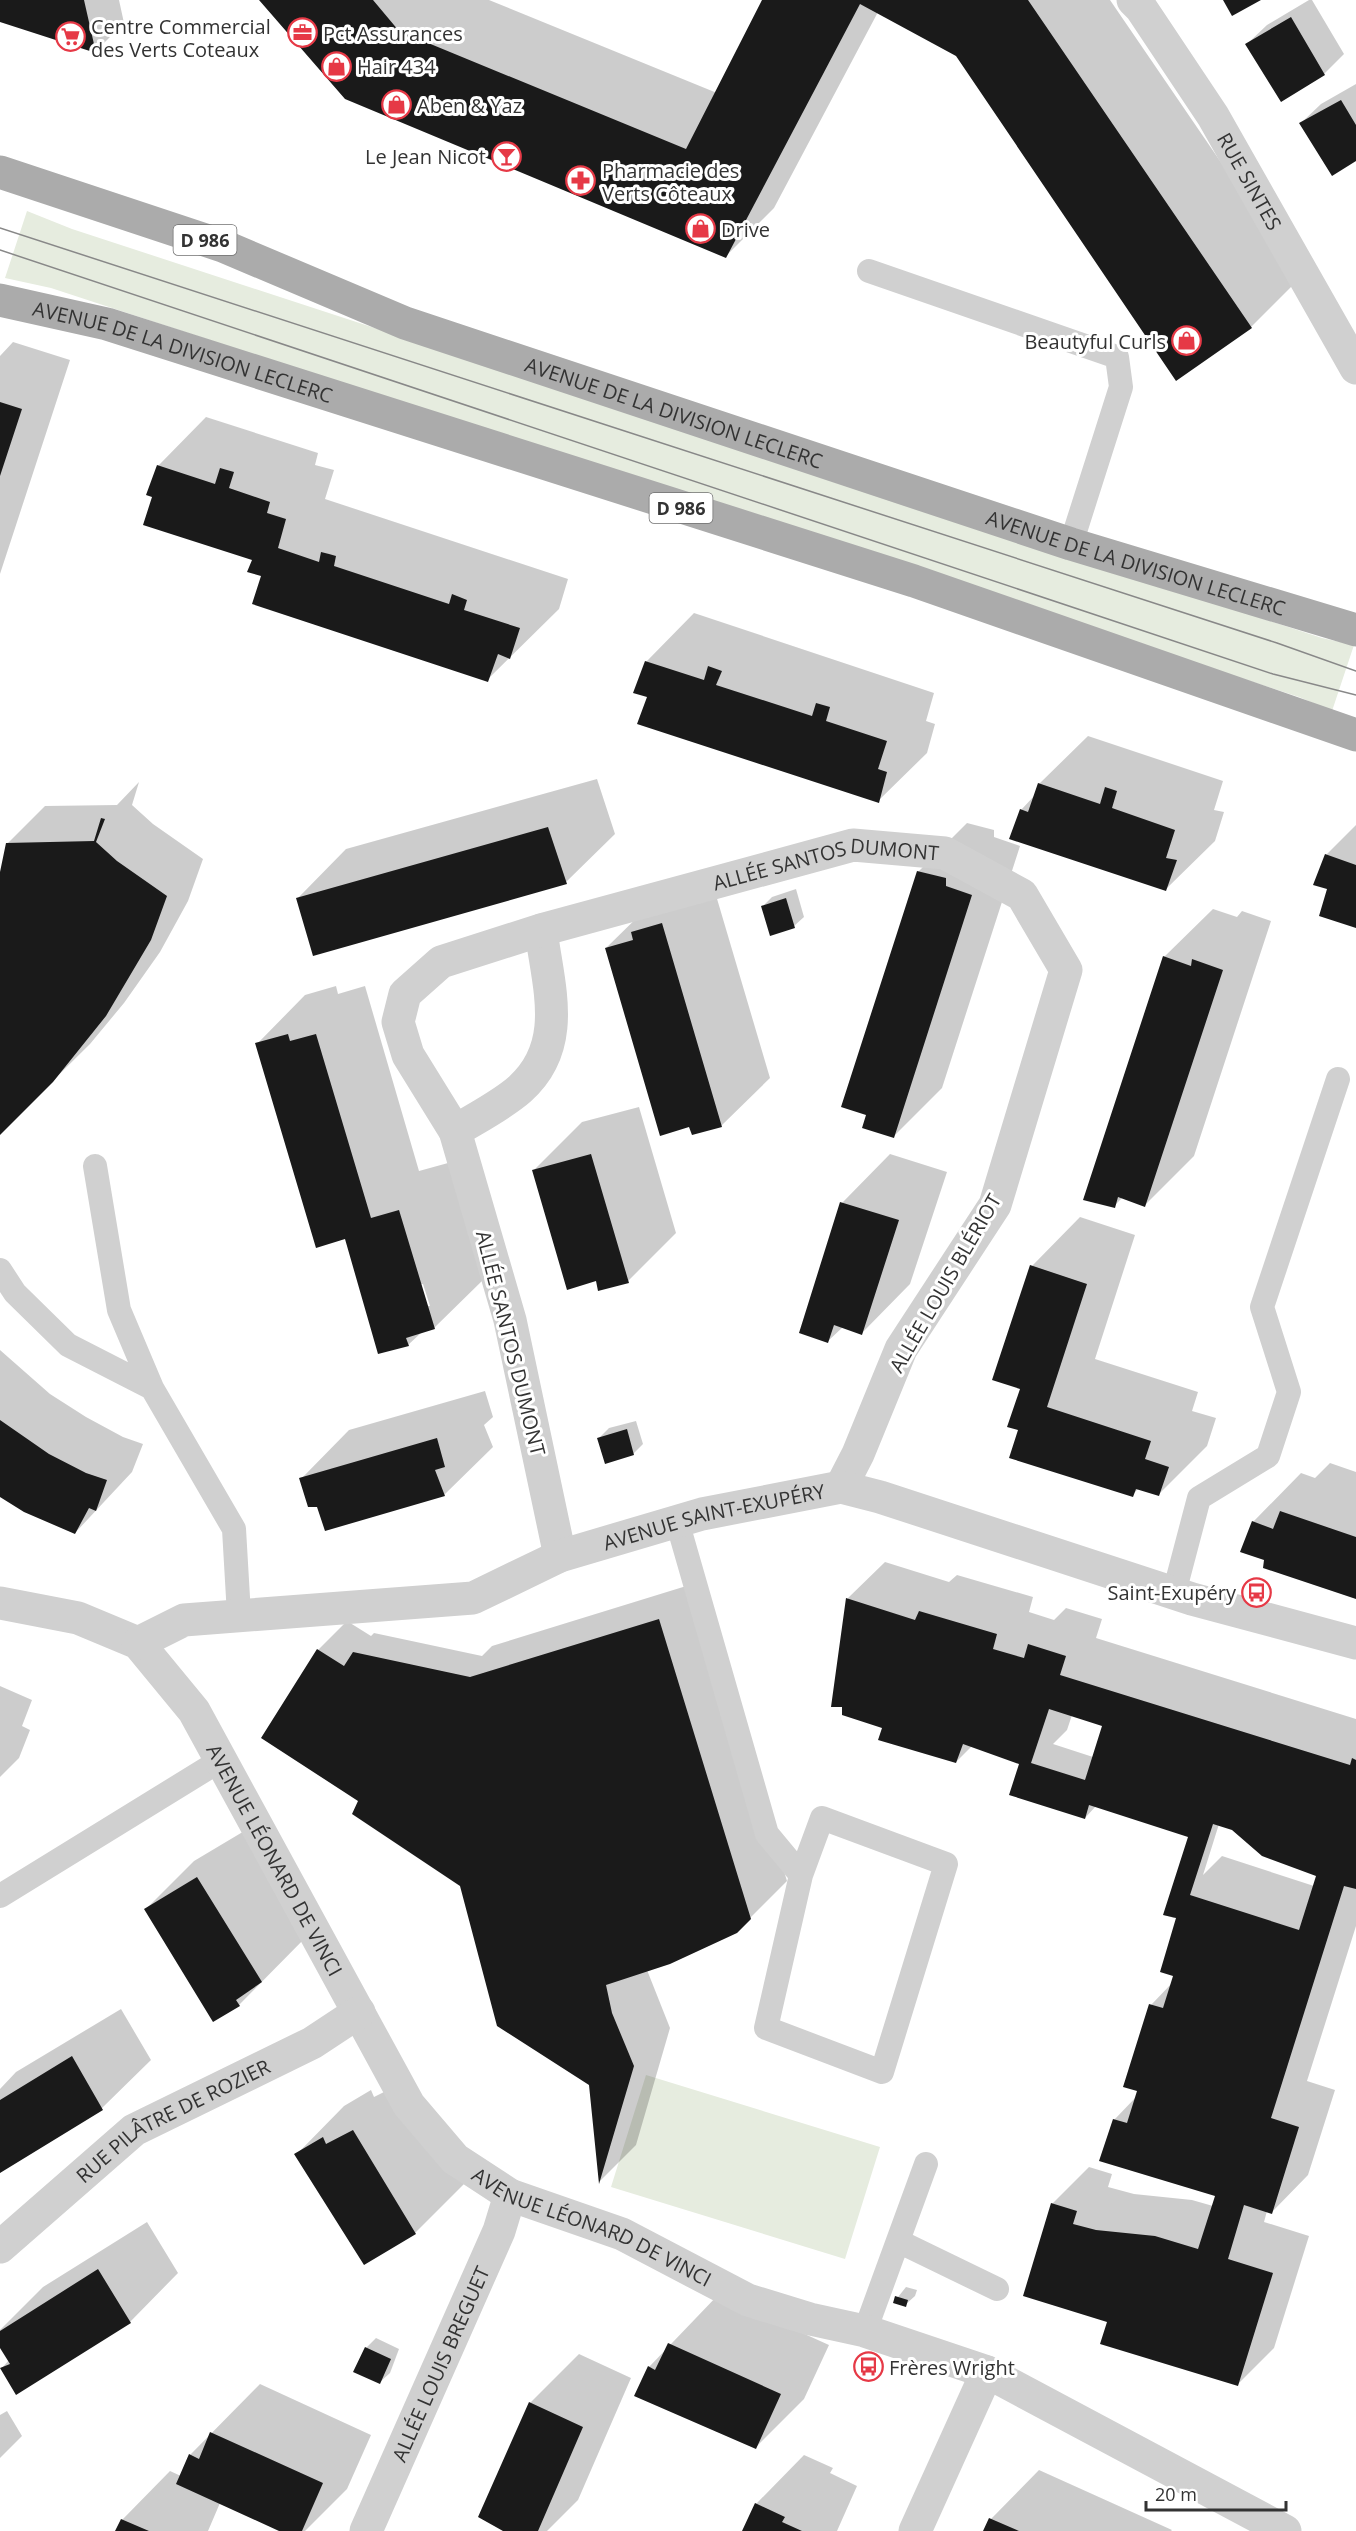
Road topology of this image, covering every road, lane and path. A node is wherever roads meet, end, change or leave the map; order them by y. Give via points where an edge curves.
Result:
1 (1133, 0) edge
2 (0, 172) edge
3 (869, 271) dead end
4 (0, 300) edge
5 (1356, 368) edge
6 (1071, 544) junction
7 (1356, 630) edge
8 (1356, 735) edge
9 (541, 930) junction
10 (1066, 970) joint
11 (1338, 1079) dead end
12 (455, 1131) junction
13 (95, 1166) dead end
14 (0, 1270) edge
15 (152, 1388) junction
16 (841, 1487) junction
17 (677, 1521) junction
18 (560, 1556) junction
19 (1174, 1593) junction
20 (0, 1603) edge
21 (239, 1615) junction
22 (138, 1643) junction
23 (1356, 1643) edge
24 (221, 1760) junction
25 (801, 1875) junction
26 (0, 1896) edge
27 (359, 2012) junction
28 (926, 2164) dead end
29 (510, 2195) junction
30 (898, 2241) junction
31 (0, 2247) edge
32 (997, 2289) dead end
33 (865, 2331) junction
34 (987, 2372) junction
35 (366, 2531) edge
36 (915, 2531) edge
37 (1285, 2531) edge

1 - 5 street, RUE SINTES via 1213,116
2 - 6 main road, AVENUE DE LA DIVISION LECLERC / D 986 via 223,246 405,323
3 - 6 lane via 1117,357 1121,387
4 - 8 main road, AVENUE DE LA DIVISION LECLERC / D 986 via 107,324 915,581
6 - 7 main road, AVENUE DE LA DIVISION LECLERC / D 986
9 - 10 street, ALLÉE SANTOS DUMONT via 853,845 945,853 1022,896
9 - 12 street via 553,1021 545,1060 520,1089
9 - 12 street, ALLÉE SANTOS DUMONT via 441,962 405,994 398,1022 408,1055
10 - 16 street, ALLÉE LOUIS BLÉRIOT via 995,1205 901,1349
11 - 19 lane via 1262,1307 1289,1392 1268,1456 1199,1498
12 - 18 street, ALLÉE SANTOS DUMONT via 510,1320
13 - 15 lane via 119,1310
14 - 15 lane via 15,1293 68,1345
15 - 21 lane via 234,1529
16 - 17 street, AVENUE SAINT-EXUPÉRY
16 - 19 street, AVENUE SAINT-EXUPÉRY
17 - 18 street, AVENUE SAINT-EXUPÉRY
17 - 25 lane via 767,1834
18 - 21 street, AVENUE SAINT-EXUPÉRY via 473,1598
19 - 23 street, AVENUE SAINT-EXUPÉRY
20 - 22 street via 78,1618
21 - 22 street, AVENUE SAINT-EXUPÉRY via 184,1620
22 - 24 street, AVENUE LÉONARD DE VINCI via 194,1711
24 - 26 lane
24 - 27 street, AVENUE LÉONARD DE VINCI
25 - 25 lane via 766,2028 882,2072 946,1864 822,1818
27 - 29 street, AVENUE LÉONARD DE VINCI via 409,2105 454,2159
27 - 31 street, RUE PILÂTRE DE ROZIER via 312,2043 134,2130
28 - 30 lane
29 - 33 street, AVENUE LÉONARD DE VINCI via 622,2234 748,2300
29 - 35 street, ALLÉE LOUIS BREGUET via 499,2231
30 - 32 lane
30 - 33 lane
33 - 34 street, AVENUE LÉONARD DE VINCI
34 - 36 street
34 - 37 street, AVENUE LÉONARD DE VINCI

